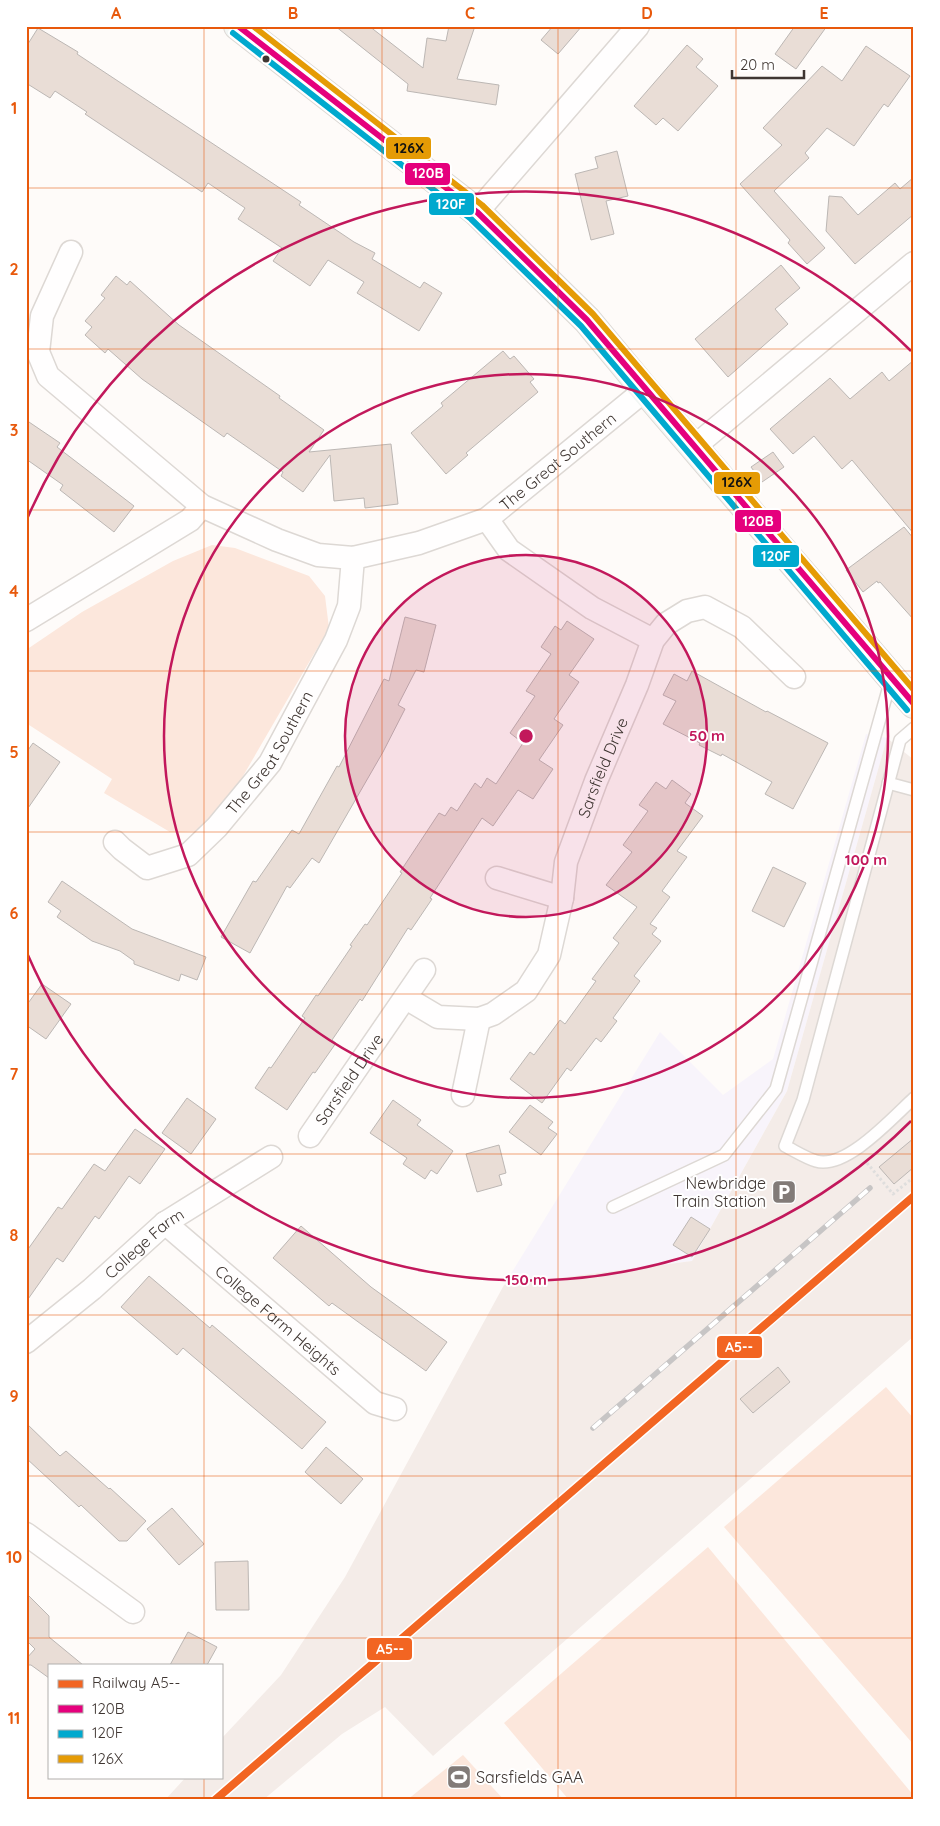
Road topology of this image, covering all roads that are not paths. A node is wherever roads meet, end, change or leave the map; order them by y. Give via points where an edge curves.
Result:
1 (238, 26) edge
2 (638, 26) edge
3 (476, 212) junction
4 (71, 252) dead end
5 (914, 263) edge
6 (645, 390) junction
7 (694, 447) junction
8 (202, 506) junction
9 (487, 519) junction
10 (353, 558) junction
11 (26, 620) edge
12 (653, 640) junction
13 (794, 677) dead end
14 (891, 678) junction
15 (914, 704) edge
16 (914, 728) edge
17 (888, 783) junction
18 (914, 790) edge
19 (115, 842) dead end
20 (497, 878) dead end
21 (562, 898) junction
22 (424, 970) dead end
23 (406, 998) junction
24 (479, 1019) junction
25 (463, 1095) dead end
26 (914, 1098) edge
27 (310, 1136) dead end
28 (271, 1157) dead end
29 (613, 1207) dead end
30 (165, 1223) junction
31 (26, 1342) edge
32 (395, 1409) dead end
33 (26, 1534) edge
34 (133, 1612) dead end

1 - 3 main road
2 - 3 street
3 - 6 main road via 587,320
4 - 8 street, The Great Southern via 42,316 38,352 48,376
5 - 7 street
6 - 7 main road
6 - 9 street, The Great Southern
7 - 14 main road
8 - 10 street, The Great Southern via 318,555
8 - 11 street via 190,520
9 - 10 street, The Great Southern via 419,543
9 - 12 street via 509,550 592,608
10 - 19 street, The Great Southern via 349,606 336,640 270,763 223,820 188,856 147,868
12 - 13 street, Sarsfield Drive via 666,624 687,611 705,607 742,627
12 - 21 street, Sarsfield Drive via 566,862
14 - 15 main road
14 - 29 lane via 776,1089 724,1156
16 - 17 lane via 900,740
17 - 18 lane
17 - 26 lane via 803,1100 785,1146 818,1162 836,1161 852,1154
20 - 21 street
21 - 24 street, Sarsfield Drive via 550,955 526,991 493,1014
22 - 23 street, Sarsfield Drive
23 - 24 street, Sarsfield Drive via 438,1018
23 - 27 street, Sarsfield Drive
24 - 25 street
28 - 30 street, College Farm
30 - 31 street, College Farm via 92,1289
30 - 32 street, College Farm Heights via 375,1404
33 - 34 street

